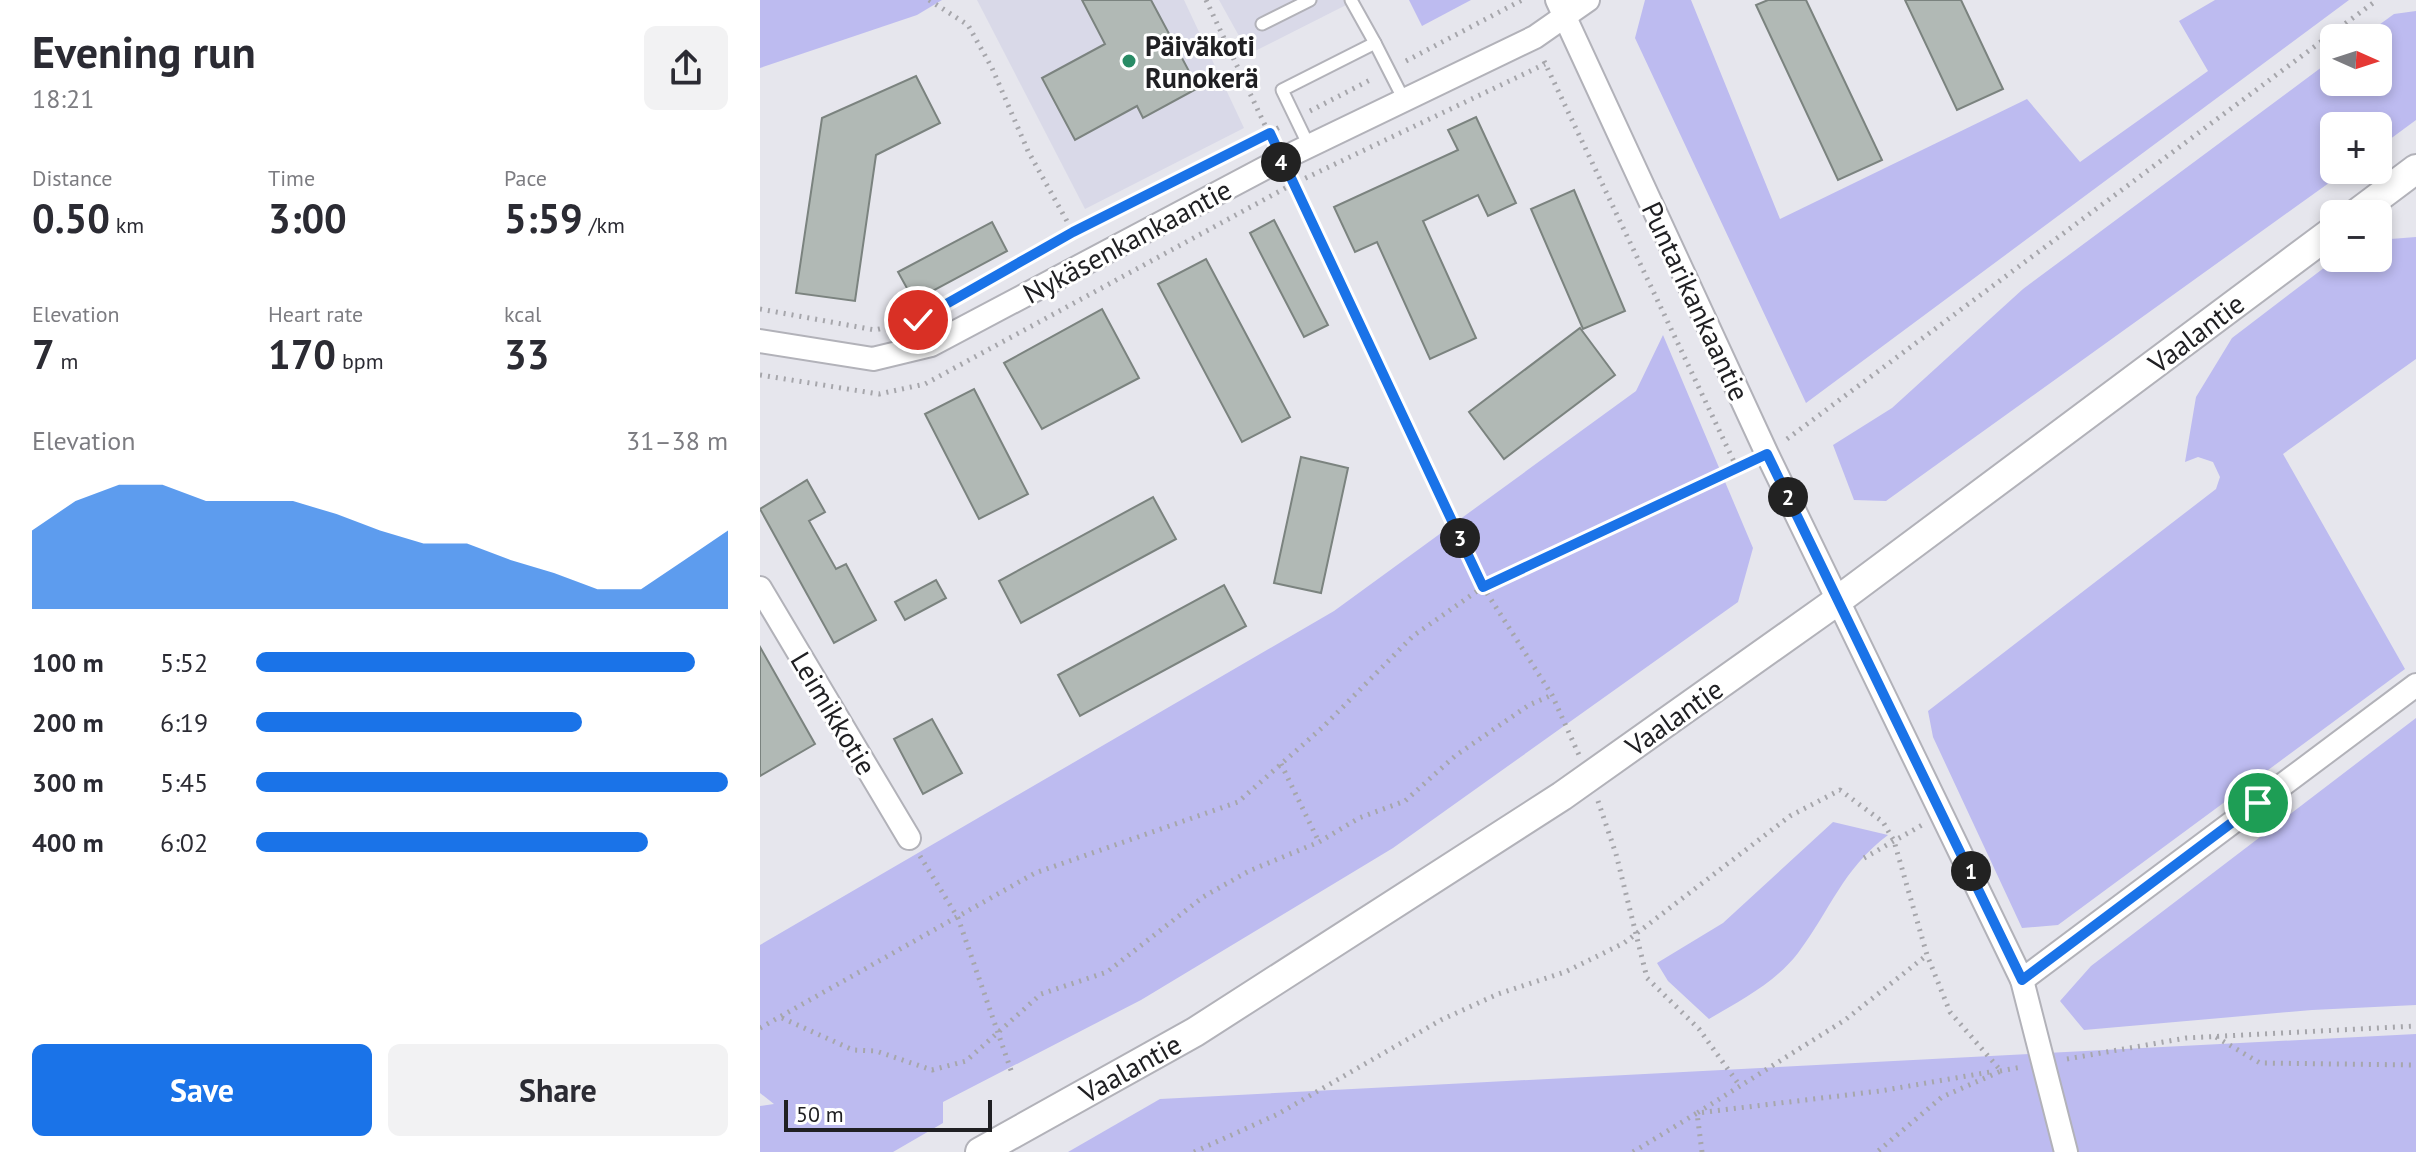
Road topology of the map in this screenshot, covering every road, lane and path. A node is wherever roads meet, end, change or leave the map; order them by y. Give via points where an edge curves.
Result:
1 (929, 0) edge
2 (1206, 0) edge
3 (1310, 0) edge
4 (1351, 0) edge
5 (1521, 0) edge
6 (1588, 0) edge
7 (2377, 0) edge
8 (1562, 9) edge
9 (1262, 24) dead end
10 (1535, 37) junction
11 (1375, 43) junction
12 (1388, 70) junction
13 (1404, 100) junction
14 (1296, 119) junction
15 (1270, 133) junction
16 (1309, 146) junction
17 (1280, 160) junction
18 (2416, 169) edge
19 (2375, 200) edge
20 (1073, 232) junction
21 (2320, 240) edge
22 (760, 309) edge
23 (760, 341) edge
24 (1767, 454) junction
25 (1737, 468) junction
26 (1483, 587) junction
27 (760, 588) edge
28 (1837, 601) junction
29 (2416, 685) edge
30 (1552, 695) dead end
31 (1281, 764) junction
32 (1943, 813) junction
33 (909, 838) joint
34 (1894, 841) junction
35 (1319, 842) junction
36 (1864, 858) dead end
37 (958, 918) junction
38 (1634, 935) junction
39 (1927, 955) junction
40 (2022, 980) junction
41 (781, 1017) junction
42 (2416, 1026) edge
43 (760, 1028) edge
44 (999, 1032) junction
45 (2215, 1036) junction
46 (2045, 1063) junction
47 (2416, 1065) edge
48 (2001, 1071) junction
49 (1013, 1076) dead end
50 (1740, 1086) junction
51 (1697, 1113) junction
52 (1648, 1143) junction
53 (980, 1152) edge
54 (1194, 1152) edge
55 (1633, 1152) edge
56 (1639, 1152) edge
57 (1702, 1152) edge
58 (1877, 1152) edge
59 (2066, 1152) edge

1 - 20 path via 968,25
2 - 15 path
3 - 9 lane
4 - 11 lane
5 - 10 path
5 - 12 path
6 - 8 street, Nykäsenkankaantie
7 - 24 path
8 - 10 street, Nykäsenkankaantie
8 - 24 street, Puntarikankaantie
10 - 13 street, Nykäsenkankaantie
10 - 25 path
11 - 12 lane
11 - 14 lane via 1282,90
12 - 13 lane
12 - 14 path
13 - 16 street, Nykäsenkankaantie
14 - 15 path
14 - 16 lane
15 - 17 path
15 - 20 path
16 - 17 street, Nykäsenkankaantie
17 - 23 street, Nykäsenkankaantie via 931,345 873,359
17 - 26 path
18 - 19 street
20 - 22 path via 918,320 875,330
21 - 28 street, Vaalantie
24 - 25 path
24 - 28 street, Puntarikankaantie
25 - 26 path
26 - 31 path via 1413,636
27 - 33 street, Leimikkotie
28 - 32 street, Puntarikankaantie
28 - 53 street, Vaalantie via 1562,796 1261,990
29 - 40 street
30 - 35 path via 1455,756 1405,801 1359,818
31 - 35 path
31 - 37 path via 1238,802 1035,873
32 - 34 path
32 - 40 street, Puntarikankaantie
33 - 37 path
34 - 36 path
34 - 38 path via 1883,822 1840,790 1790,816
34 - 39 path
35 - 44 path via 1203,897 1107,972 1041,994
37 - 41 path
37 - 44 path
38 - 50 path via 1647,978 1699,1029
38 - 54 path via 1565,972 1441,1020 1278,1114
39 - 48 path via 1950,1012
39 - 50 path via 1845,1020
40 - 46 street, Puntarikankaantie
41 - 43 path
41 - 44 path via 853,1050 876,1051 932,1070 966,1061
42 - 45 path
44 - 49 path
45 - 46 path
45 - 47 path via 2260,1063
46 - 48 path
46 - 59 street, Puntarikankaantie
48 - 51 path
48 - 58 path via 1942,1097
50 - 51 path
51 - 52 path
51 - 57 path
52 - 55 path
52 - 56 path

